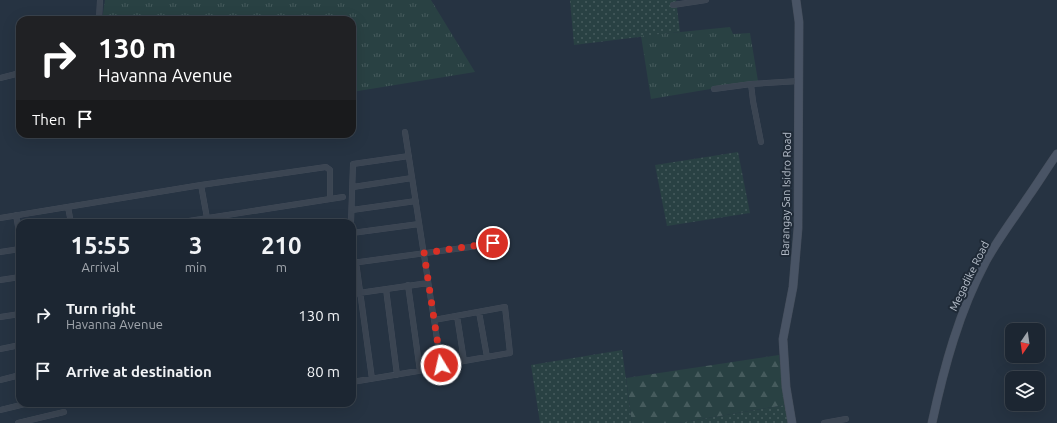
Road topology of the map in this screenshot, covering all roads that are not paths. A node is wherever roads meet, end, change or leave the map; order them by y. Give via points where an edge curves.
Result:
1 (100, 0) edge
2 (706, 0) edge
3 (796, 0) edge
4 (673, 5) dead end
5 (98, 16) edge
6 (16, 74) edge
7 (0, 78) edge
8 (799, 81) junction
9 (751, 84) junction
10 (714, 89) dead end
11 (405, 132) dead end
12 (761, 142) dead end
13 (1057, 154) edge
14 (409, 156) junction
15 (412, 178) junction
16 (200, 185) junction
17 (353, 187) junction
18 (343, 197) dead end
19 (330, 199) junction
20 (416, 201) junction
21 (68, 207) junction
22 (352, 210) junction
23 (16, 215) junction
24 (0, 218) edge
25 (207, 218) junction
26 (17, 219) edge
27 (70, 219) edge
28 (201, 219) edge
29 (352, 219) edge
30 (419, 224) junction
31 (356, 232) edge
32 (507, 242) dead end
33 (16, 250) edge
34 (0, 252) edge
35 (424, 253) junction
36 (356, 263) edge
37 (356, 273) edge
38 (16, 278) edge
39 (0, 280) edge
40 (428, 283) junction
41 (408, 285) junction
42 (386, 288) junction
43 (360, 293) junction
44 (356, 294) edge
45 (479, 312) junction
46 (16, 315) edge
47 (457, 316) junction
48 (0, 317) edge
49 (434, 320) junction
50 (16, 346) edge
51 (0, 349) edge
52 (487, 357) junction
53 (464, 361) junction
54 (441, 365) junction
55 (420, 371) junction
56 (397, 375) junction
57 (16, 376) edge
58 (372, 379) junction
59 (0, 380) edge
60 (356, 381) edge
61 (16, 406) edge
62 (0, 410) edge
63 (64, 412) dead end
64 (846, 419) dead end
65 (18, 423) edge
66 (792, 423) edge
67 (824, 423) edge
68 (932, 423) edge

1 - 5 street
2 - 4 street
3 - 8 street, Barangay San Isidro Road via 799,22
6 - 7 street
8 - 9 street
8 - 66 street, Barangay San Isidro Road via 798,228 793,287 783,338 786,387
9 - 10 street
9 - 12 street
11 - 14 street
13 - 68 street, Megadike Road via 994,247 969,295 953,340
14 - 15 street
14 - 17 street via 353,164
15 - 17 street
15 - 20 street
16 - 19 street via 326,167 330,170
16 - 21 street
16 - 25 street
17 - 22 street
18 - 19 street
19 - 25 street
20 - 22 street
20 - 30 street
21 - 23 street
21 - 27 street
22 - 29 street
23 - 24 street
23 - 26 street
25 - 28 street
30 - 31 street
30 - 35 street
32 - 35 street
33 - 34 street
35 - 36 street
35 - 40 street
37 - 43 street
38 - 39 street
40 - 41 street
40 - 49 street
41 - 42 street
41 - 55 street
42 - 43 street
42 - 56 street
43 - 44 street
43 - 58 street
45 - 47 street
45 - 52 street
45 - 52 street via 505,308 510,353
46 - 48 street
47 - 49 street
47 - 53 street
49 - 54 street
50 - 51 street
52 - 53 street
53 - 54 street
54 - 55 street
55 - 56 street
56 - 58 street
57 - 59 street
58 - 60 street
61 - 62 street
63 - 65 street
64 - 67 street

